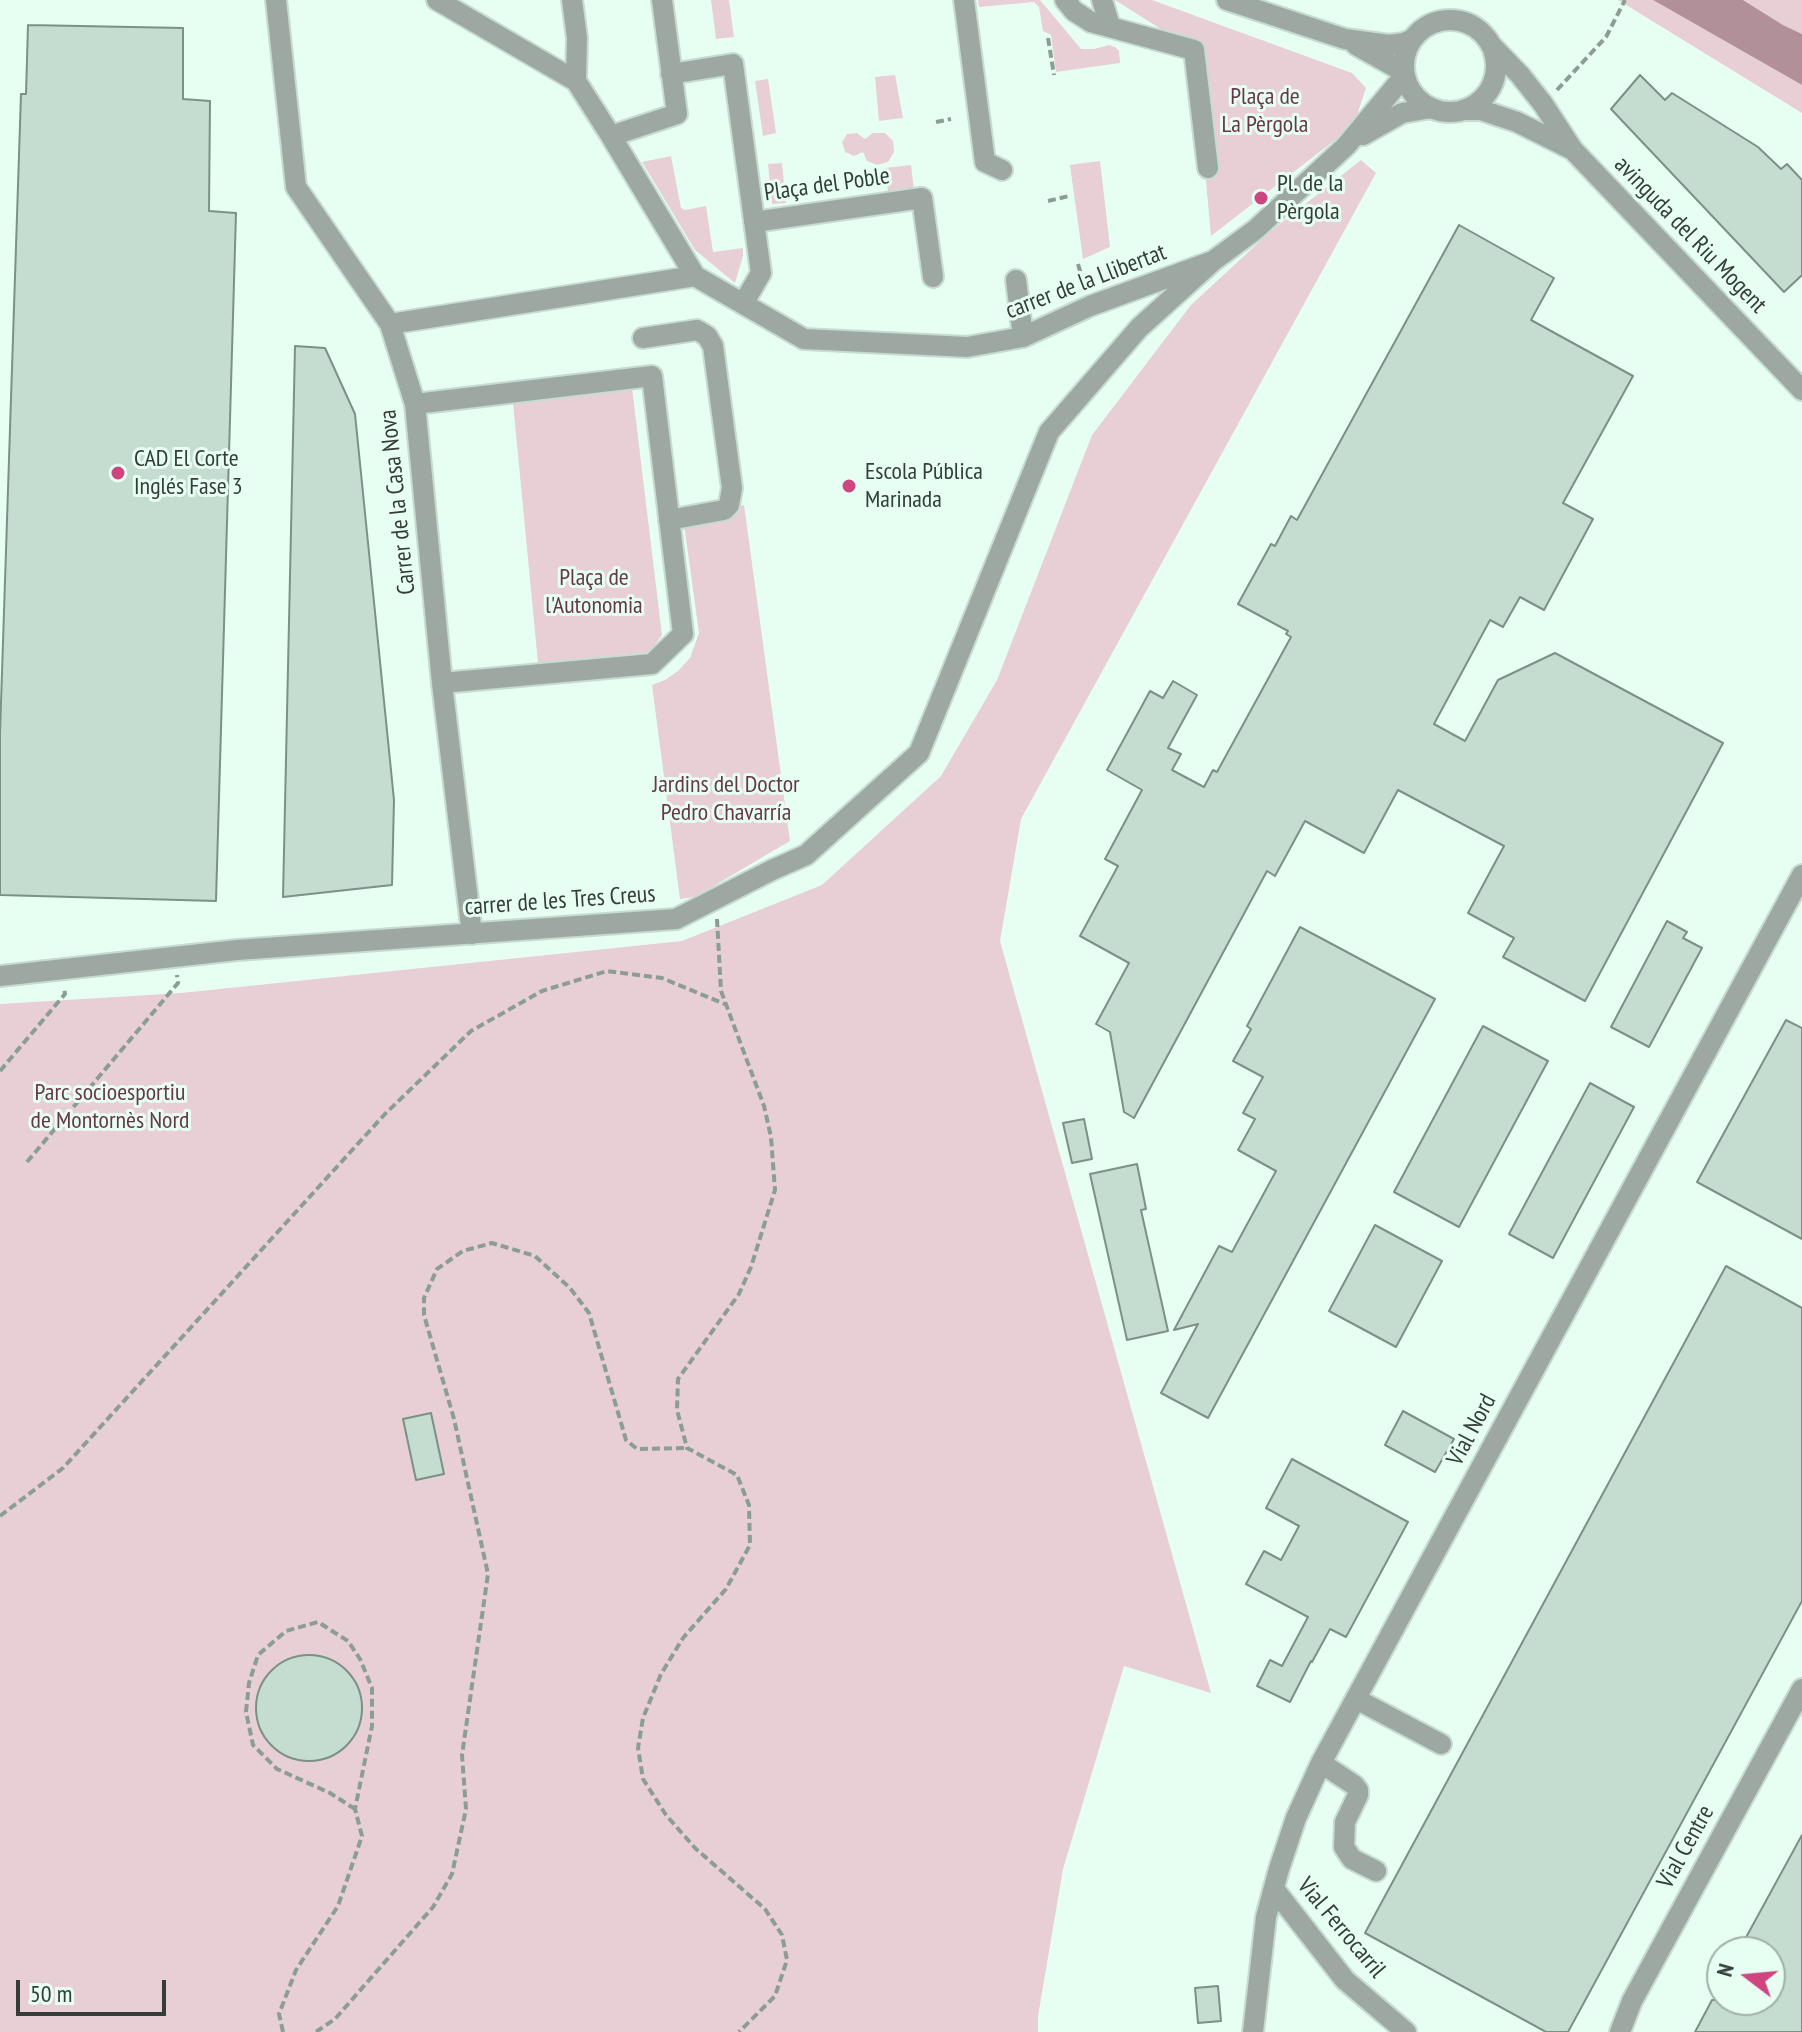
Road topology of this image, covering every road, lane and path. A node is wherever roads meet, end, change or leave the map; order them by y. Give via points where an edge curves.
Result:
1 (276, 0) edge
2 (437, 0) edge
3 (572, 0) edge
4 (662, 0) edge
5 (964, 0) edge
6 (1065, 0) edge
7 (1102, 0) edge
8 (1227, 0) edge
9 (1625, 0) edge
10 (1110, 26) junction
11 (1048, 38) dead end
12 (1345, 39) junction
13 (1413, 39) junction
14 (1491, 45) junction
15 (671, 74) junction
16 (1405, 74) junction
17 (1054, 75) dead end
18 (576, 81) junction
19 (1543, 104) junction
20 (1431, 108) junction
21 (1465, 110) junction
22 (951, 119) dead end
23 (936, 122) dead end
24 (611, 136) junction
25 (1346, 146) junction
26 (1573, 150) junction
27 (1208, 168) dead end
28 (1002, 170) dead end
29 (1069, 196) dead end
30 (1048, 201) dead end
31 (754, 222) junction
32 (1213, 261) junction
33 (695, 276) junction
34 (933, 277) dead end
35 (1016, 280) dead end
36 (743, 304) junction
37 (390, 324) junction
38 (1023, 337) junction
39 (643, 338) dead end
40 (1802, 390) edge
41 (415, 404) junction
42 (669, 520) junction
43 (442, 683) junction
44 (1802, 875) edge
45 (716, 900) junction
46 (472, 934) junction
47 (174, 958) junction
48 (61, 970) junction
49 (0, 976) edge
50 (727, 1005) junction
51 (0, 1071) edge
52 (27, 1162) dead end
53 (687, 1448) junction
54 (0, 1516) edge
55 (1802, 1689) edge
56 (1356, 1699) junction
57 (1441, 1744) dead end
58 (1321, 1763) junction
59 (355, 1809) junction
60 (1376, 1871) dead end
61 (1274, 1889) junction
62 (283, 2032) edge
63 (316, 2032) edge
64 (739, 2032) edge
65 (1253, 2032) edge
66 (1406, 2032) edge
67 (1620, 2032) edge

1 - 37 street, Carrer de la Casa Nova via 296,187
2 - 18 street
3 - 18 street
4 - 15 street
5 - 28 street via 985,162
6 - 10 street via 1091,22
7 - 10 street
8 - 12 street
9 - 19 path via 1606,37
10 - 27 street via 1194,50
11 - 17 path
12 - 13 street via 1389,45
12 - 16 street
13 - 14 street via 1433,23 1458,20 1481,31
13 - 16 street
14 - 19 street, avinguda del Riu Mogent
14 - 21 street via 1497,64 1493,84 1482,100
15 - 24 street via 677,114
15 - 31 street, Plaça del Poble via 733,64
16 - 20 street via 1411,91
16 - 25 street, carrer de la Llibertat
18 - 24 street, carrer de la Llibertat
19 - 26 street, avinguda del Riu Mogent
20 - 21 street
20 - 25 street, carrer de la Llibertat via 1402,113
21 - 26 street, avinguda del Riu Mogent via 1517,122
22 - 23 path
24 - 33 street, carrer de la Llibertat
25 - 32 street, carrer de la Llibertat via 1255,230
26 - 40 street, avinguda del Riu Mogent
29 - 30 path
31 - 34 street, Plaça del Poble via 922,198
31 - 36 street, Plaça del Poble via 761,273
32 - 38 street, carrer de la Llibertat
32 - 45 street, carrer de les Tres Creus via 1139,328 1049,432 919,753 806,855
33 - 36 street, carrer de la Llibertat
33 - 37 street
35 - 38 street
36 - 38 street, carrer de la Llibertat via 804,339 967,347
37 - 41 street, Carrer de la Casa Nova
39 - 42 street via 697,330 713,346 732,488 729,505
41 - 42 street via 652,376
41 - 43 street, Carrer de la Casa Nova
42 - 43 street via 683,634 652,664
43 - 46 street, Carrer de la Casa Nova
44 - 56 street, Vial Nord
45 - 46 street, carrer de les Tres Creus via 676,919
45 - 50 path via 721,991
46 - 47 street, carrer de les Tres Creus
47 - 48 street, carrer de les Tres Creus
47 - 52 path via 178,983
48 - 49 street, carrer de les Tres Creus
48 - 51 path via 65,994
50 - 53 path via 764,1106 775,1190 739,1294 678,1379 677,1410
50 - 54 path via 662,978 607,971 542,991 471,1031 385,1114 63,1468
53 - 63 path via 637,1449 626,1440 589,1313 535,1256 492,1243 463,1251 437,1269 424,1298 424,1315 454,1419 488,1574 462,1755 466,1809 452,1874 433,1907 335,2019
53 - 64 path via 737,1475 749,1505 750,1545 726,1589 683,1638 661,1674 643,1718 638,1748 643,1779 666,1815 765,1909 782,1935 787,1960 775,1996
55 - 67 street, Vial Centre
56 - 57 street
56 - 58 street, Vial Nord
58 - 60 street via 1358,1790 1345,1822 1344,1847 1352,1859
58 - 61 street, Vial Nord via 1296,1818
59 - 59 path via 372,1726 372,1688 348,1641 318,1622 286,1631 258,1655 249,1683 246,1712 253,1745 277,1769
59 - 62 path via 362,1836 338,1906 296,1970 279,2014
61 - 65 street, Vial Nord
61 - 66 street, Vial Ferrocarril via 1345,1980

